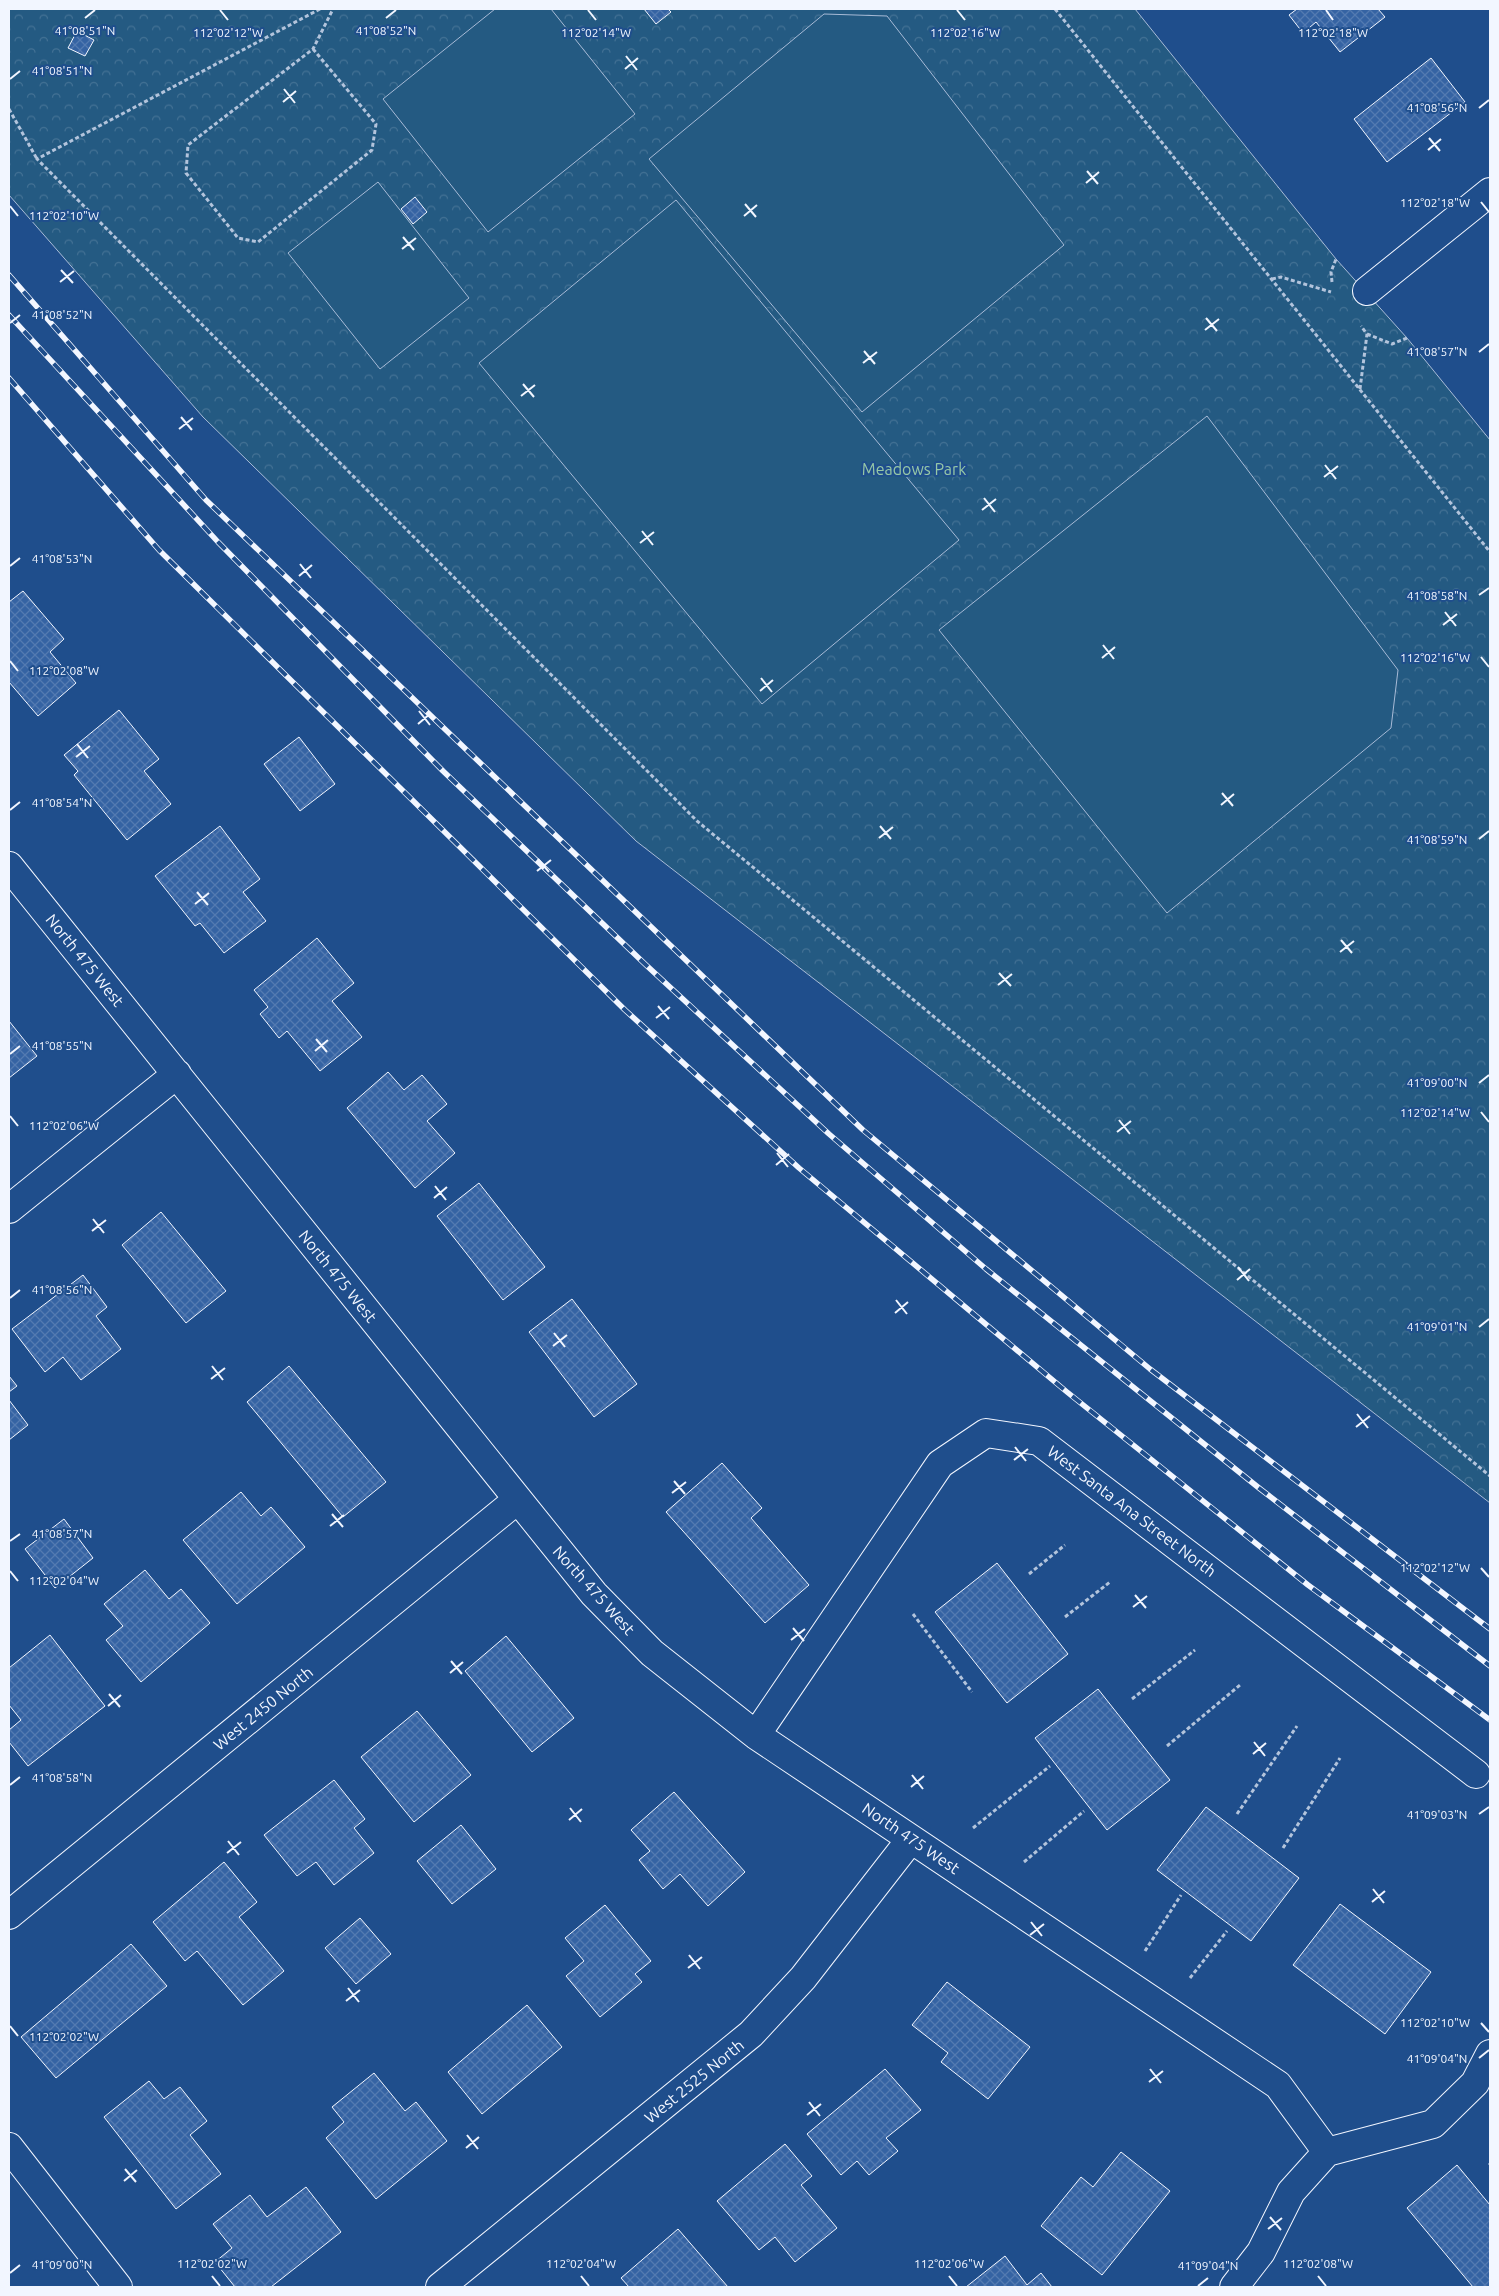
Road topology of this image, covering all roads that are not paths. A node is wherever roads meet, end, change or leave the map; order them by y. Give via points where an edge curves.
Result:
1 (1490, 192) edge
2 (1367, 291) dead end
3 (9, 866) edge
4 (177, 1074) junction
5 (9, 1208) edge
6 (517, 1500) junction
7 (756, 1734) junction
8 (1476, 1774) dead end
9 (912, 1839) junction
10 (9, 1915) edge
11 (1490, 2054) edge
12 (1483, 2089) edge
13 (9, 2147) edge
14 (1327, 2152) junction
15 (118, 2287) edge
16 (440, 2287) edge
17 (1234, 2287) edge

1 - 2 street
3 - 4 street, North 475 West
4 - 5 street
4 - 6 street, North 475 West
6 - 7 street, North 475 West via 594,1594 652,1653
6 - 10 street, West 2450 North
7 - 8 street, West Santa Ana Street North via 940,1464 986,1433 1039,1441
7 - 9 street, North 475 West
9 - 14 street, North 475 West via 1278,2085
9 - 16 street, West 2525 North via 802,1978 750,2034
11 - 12 street
12 - 14 street via 1432,2124
13 - 15 street
14 - 17 street via 1291,2192 1261,2252

